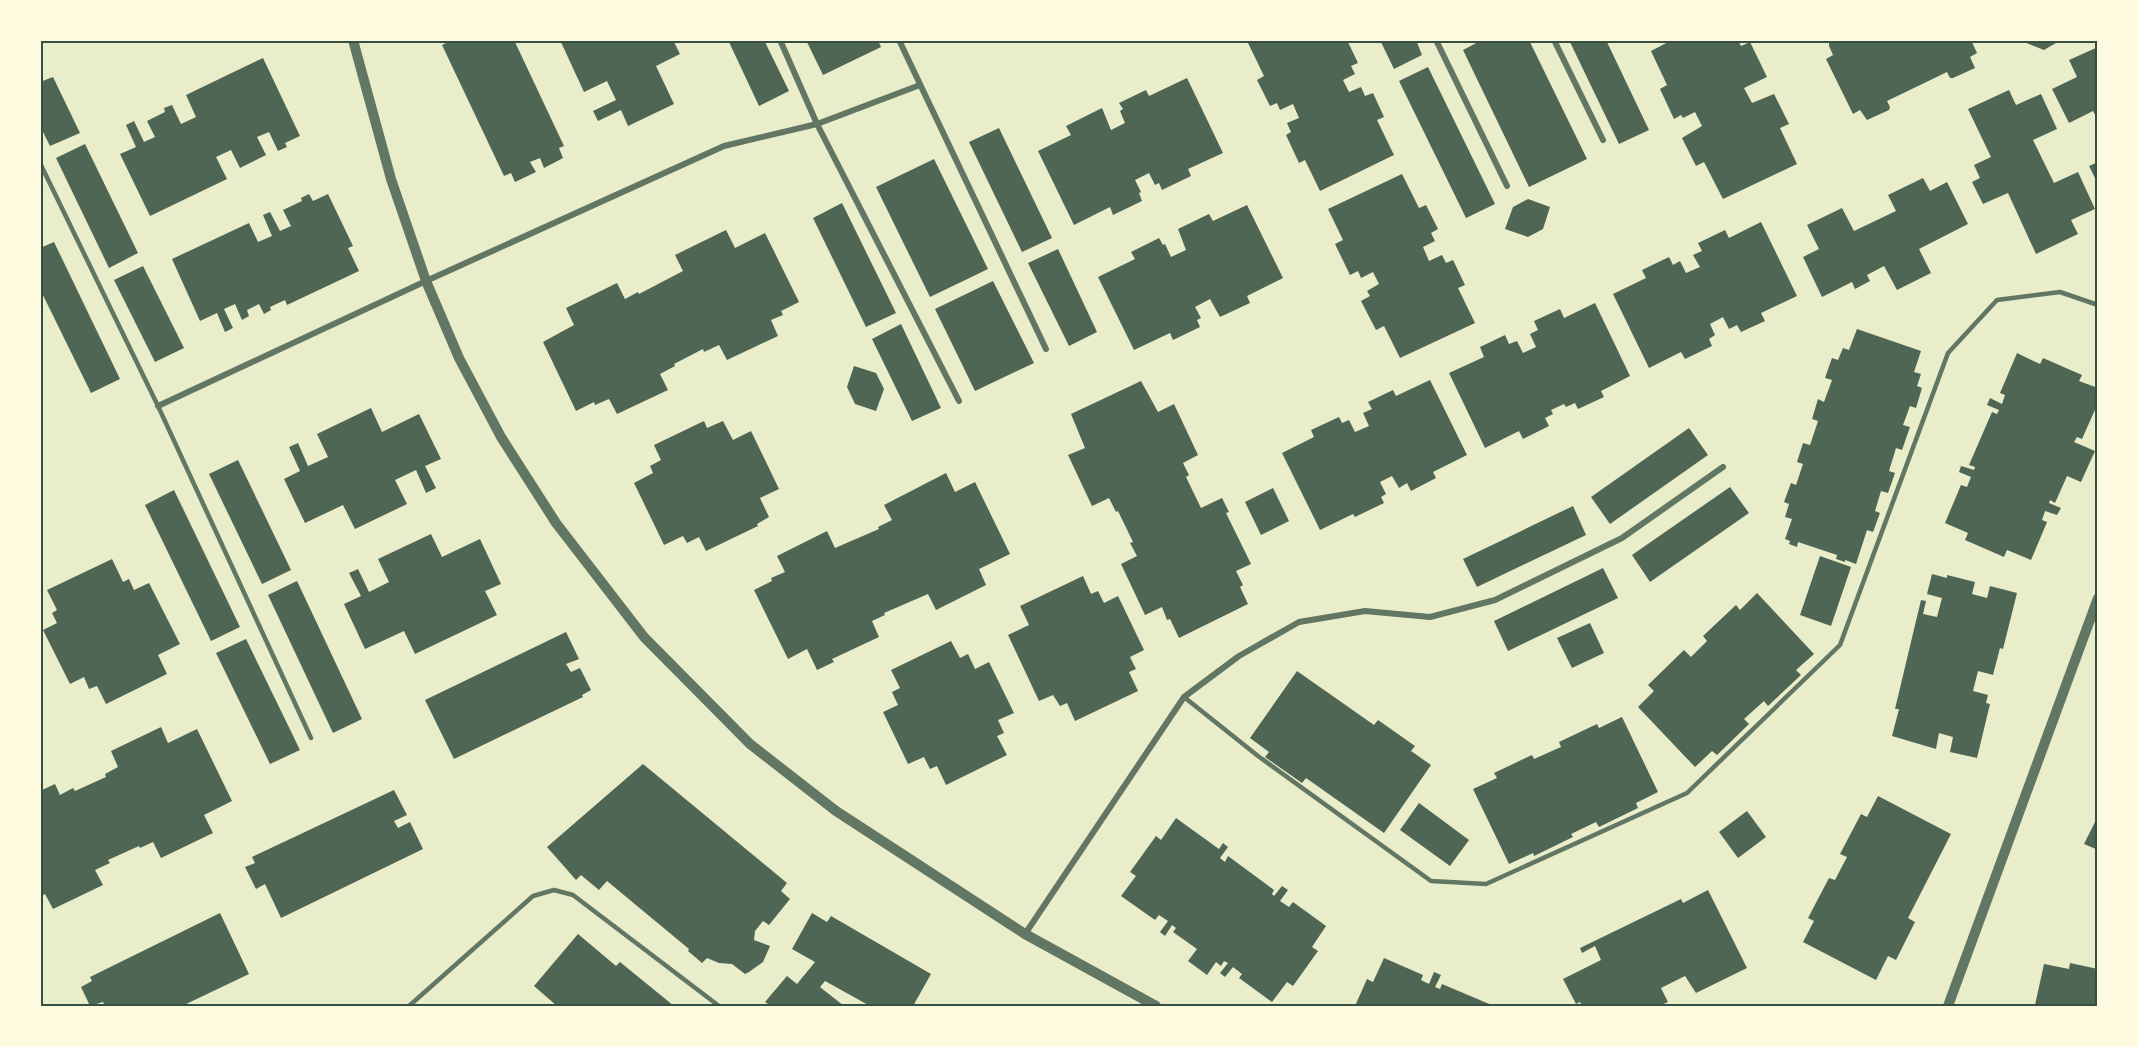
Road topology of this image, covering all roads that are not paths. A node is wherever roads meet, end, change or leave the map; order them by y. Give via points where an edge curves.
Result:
1 (353, 40) edge
2 (780, 40) edge
3 (898, 40) edge
4 (1436, 40) edge
5 (1554, 40) edge
6 (920, 85) junction
7 (818, 124) junction
8 (1603, 140) dead end
9 (40, 163) edge
10 (1507, 186) dead end
11 (426, 281) junction
12 (2097, 305) edge
13 (1046, 349) dead end
14 (959, 401) dead end
15 (158, 406) junction
16 (1723, 467) dead end
17 (2097, 598) edge
18 (1184, 697) junction
19 (311, 738) dead end
20 (1025, 934) junction
21 (409, 1006) edge
22 (718, 1006) edge
23 (1156, 1006) edge
24 (1948, 1006) edge

1 - 11 street via 391,179
2 - 7 street
3 - 6 street
4 - 10 street
5 - 8 street
6 - 7 street
6 - 13 street
7 - 11 street via 724,146
7 - 14 street
9 - 15 lane
11 - 15 street
11 - 20 street via 459,358 501,437 556,523 644,637 750,744 836,811
12 - 18 lane via 2060,292 1997,300 1948,353 1840,645 1687,793 1486,884 1431,881 1258,756
15 - 19 lane
16 - 18 street via 1622,538 1495,600 1430,617 1365,611 1299,622 1239,656
17 - 24 street
18 - 20 street
20 - 23 street
21 - 22 lane via 533,896 554,890 573,895

